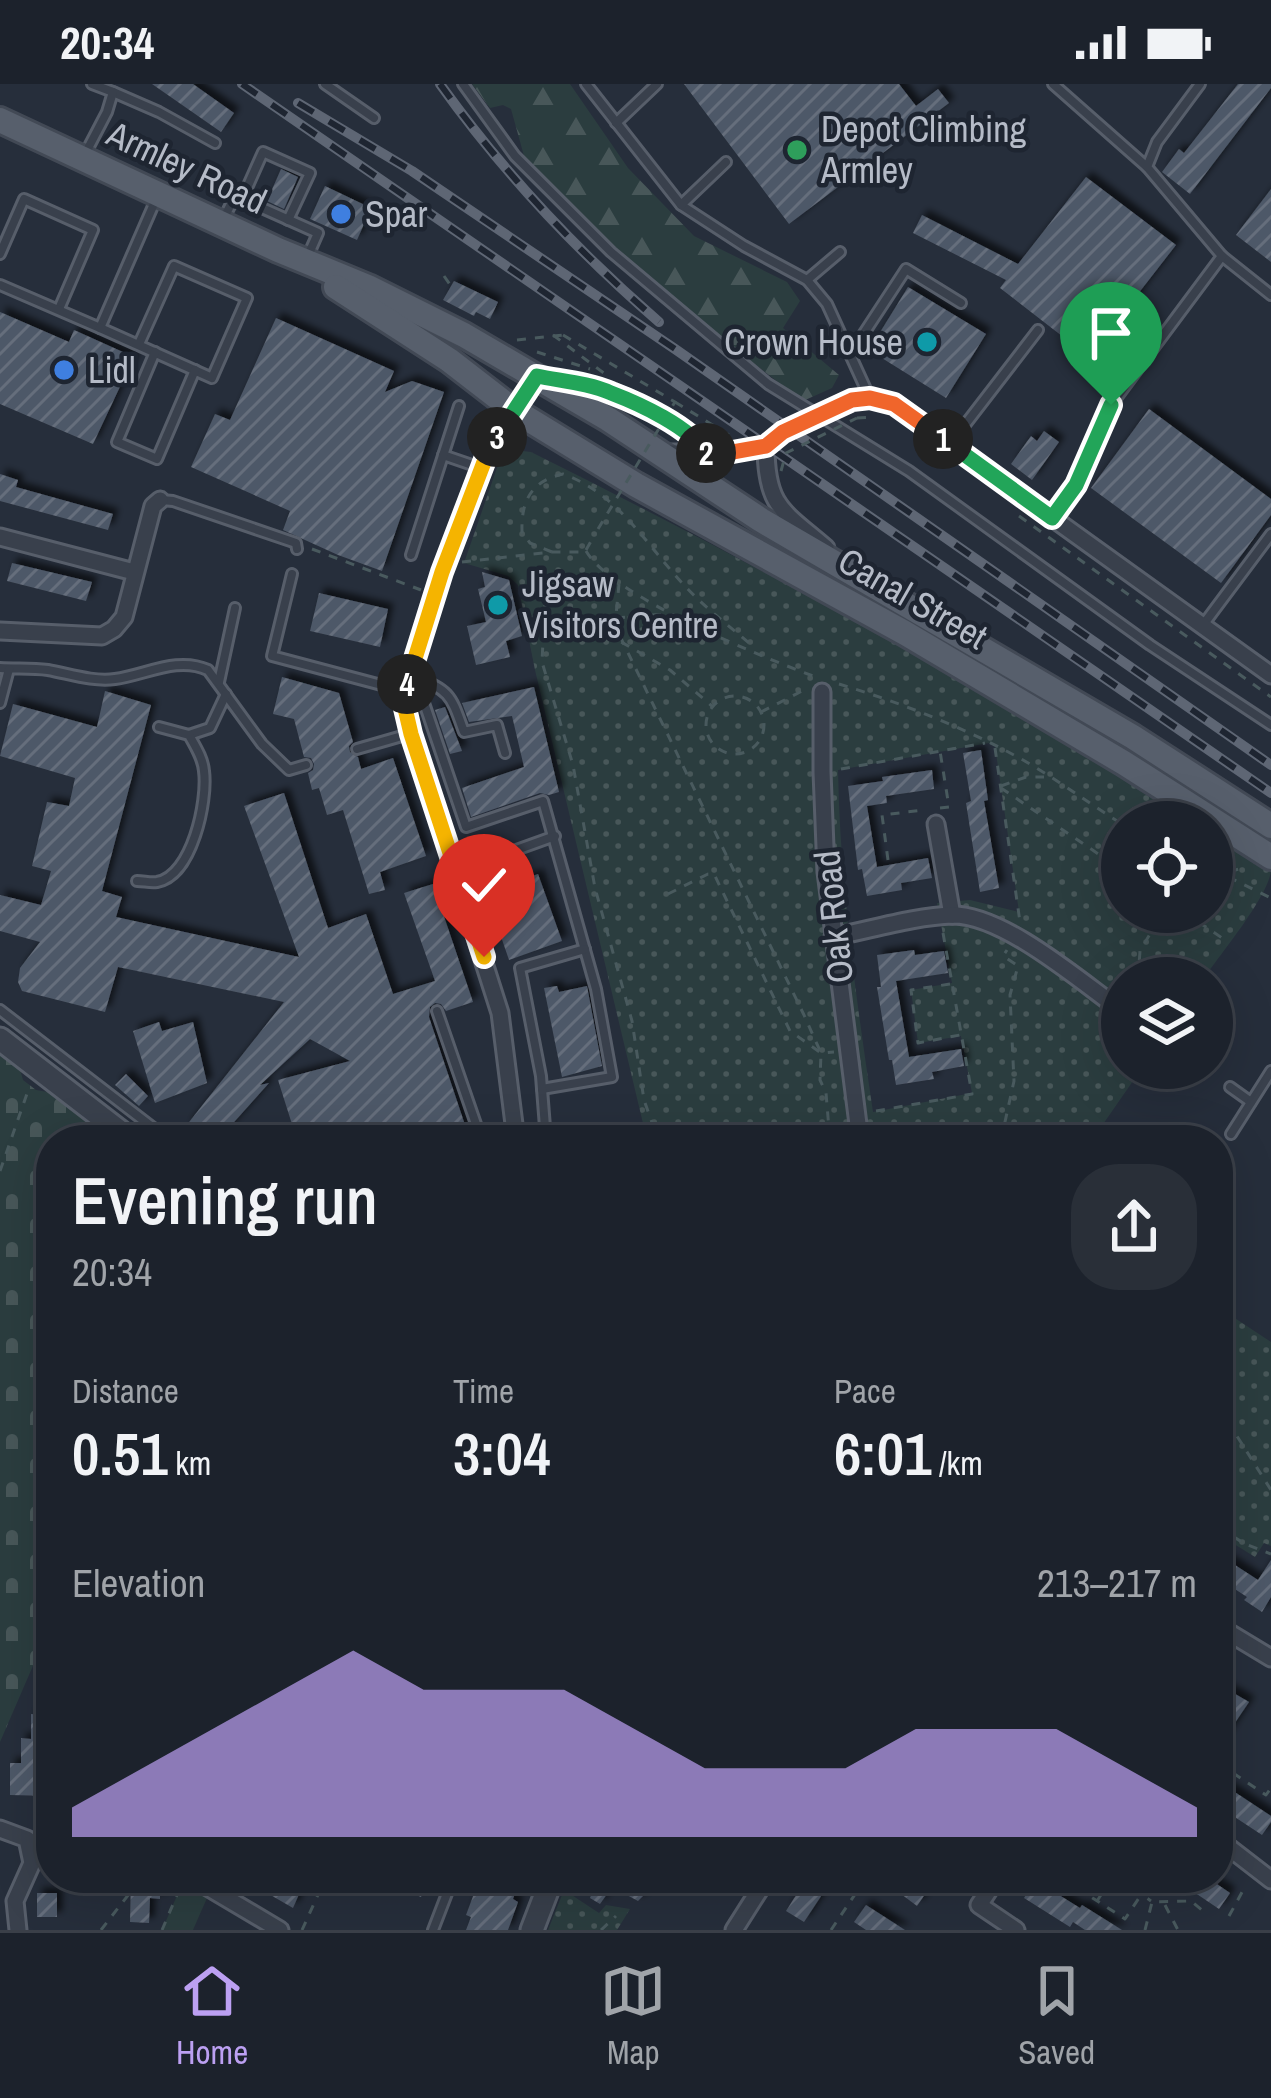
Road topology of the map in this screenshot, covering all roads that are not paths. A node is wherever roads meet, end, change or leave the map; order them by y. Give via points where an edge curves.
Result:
1 (92, 84) edge
2 (325, 84) edge
3 (463, 84) edge
4 (586, 84) edge
5 (657, 84) edge
6 (1053, 84) edge
7 (1200, 84) edge
8 (113, 92) junction
9 (374, 118) dead end
10 (0, 120) edge
11 (616, 123) junction
12 (215, 143) dead end
13 (83, 158) junction
14 (726, 162) dead end
15 (1147, 167) junction
16 (159, 194) junction
17 (242, 199) junction
18 (681, 205) junction
19 (288, 220) junction
20 (221, 223) junction
21 (278, 250) junction
22 (840, 252) dead end
23 (0, 254) edge
24 (1222, 256) junction
25 (305, 261) junction
26 (807, 280) junction
27 (0, 285) edge
28 (1271, 295) edge
29 (962, 303) dead end
30 (58, 309) junction
31 (100, 328) junction
32 (1038, 330) dead end
33 (139, 344) junction
34 (155, 352) junction
35 (850, 354) junction
36 (196, 370) junction
37 (537, 376) junction
38 (870, 398) junction
39 (459, 406) dead end
40 (515, 411) junction
41 (950, 444) junction
42 (766, 446) junction
43 (656, 452) junction
44 (707, 454) junction
45 (443, 455) junction
46 (482, 468) junction
47 (160, 500) joint
48 (1052, 518) junction
49 (1271, 534) edge
50 (0, 537) edge
51 (297, 546) road end
52 (411, 555) dead end
53 (134, 572) junction
54 (292, 574) dead end
55 (862, 579) junction
56 (235, 608) dead end
57 (1202, 626) junction
58 (0, 631) edge
59 (5, 669) edge
60 (1271, 675) edge
61 (218, 683) junction
62 (407, 688) junction
63 (822, 692) dead end
64 (226, 693) junction
65 (0, 703) edge
66 (1271, 724) edge
67 (159, 727) dead end
68 (411, 734) junction
69 (189, 735) junction
70 (357, 749) dead end
71 (505, 753) dead end
72 (306, 765) dead end
73 (936, 824) dead end
74 (1271, 826) edge
75 (555, 836) junction
76 (1271, 857) edge
77 (480, 863) dead end
78 (137, 880) dead end
79 (946, 916) junction
80 (833, 937) junction
81 (585, 949) junction
82 (1101, 995) edge
83 (0, 1010) edge
84 (437, 1011) dead end
85 (0, 1039) edge
86 (1271, 1071) edge
87 (542, 1089) junction
88 (1233, 1089) edge
89 (1251, 1102) junction
90 (112, 1125) edge
91 (150, 1125) edge
92 (476, 1125) edge
93 (514, 1125) edge
94 (545, 1125) edge
95 (856, 1125) edge
96 (1233, 1131) edge
97 (1233, 1635) edge
98 (1271, 1658) edge
99 (0, 1829) edge
100 (1233, 1850) edge
101 (1271, 1880) edge
102 (216, 1893) edge
103 (447, 1893) edge
104 (546, 1893) edge
105 (757, 1893) edge
106 (987, 1893) edge
107 (18, 1930) edge
108 (280, 1930) edge
109 (433, 1930) edge
110 (532, 1930) edge
111 (734, 1930) edge
112 (1016, 1930) edge

1 - 8 lane
2 - 9 lane
3 - 66 lane via 515,156 595,236 768,384 909,472
4 - 11 lane
5 - 11 lane
6 - 15 lane
7 - 15 lane
8 - 12 lane
8 - 13 lane
10 - 13 main road, Armley Road
11 - 18 lane
13 - 16 main road, Armley Road
14 - 18 lane
15 - 24 lane
16 - 20 main road, Armley Road
16 - 31 lane
17 - 19 lane
17 - 19 lane via 263,152 302,169 310,173
17 - 20 lane via 235,196
18 - 26 lane
19 - 25 lane via 318,233
20 - 21 main road, Armley Road
21 - 25 main road, Canal Street
21 - 40 main road, Canal Street
22 - 26 lane
23 - 30 lane via 24,199 93,230
24 - 28 lane
24 - 48 lane via 1111,405 1076,485
25 - 37 main road, Canal Street
26 - 35 lane
27 - 30 lane
29 - 35 lane via 906,269
30 - 31 lane
31 - 33 lane
32 - 41 lane
33 - 34 lane
33 - 36 lane via 174,266 248,298 212,378
34 - 36 lane
34 - 36 lane via 117,442 157,459
35 - 38 lane
37 - 40 street
37 - 43 main road, Canal Street
37 - 44 street via 609,391 678,426
38 - 41 street via 894,404
38 - 42 street, bridge
39 - 45 lane
40 - 46 street
40 - 76 main road, Canal Street via 945,656
41 - 48 street
42 - 44 street
42 - 55 street via 777,506
43 - 44 street
43 - 55 main road, Canal Street
45 - 46 lane
45 - 52 lane
46 - 62 street
47 - 51 lane
47 - 53 street
48 - 57 street
49 - 57 lane
50 - 53 street
53 - 58 street via 124,617 102,636
54 - 62 lane via 272,656
55 - 74 main road, Canal Street
56 - 61 lane
57 - 60 street
59 - 61 lane via 101,680 188,664
59 - 65 lane
61 - 64 lane
62 - 68 street
62 - 71 lane via 429,682 454,700 464,732 497,725
62 - 75 lane via 424,703 466,827 543,801
63 - 80 street, Oak Road
64 - 69 lane via 210,728
64 - 72 lane via 289,770
67 - 69 lane
68 - 70 lane
68 - 93 street via 500,1013
69 - 78 lane via 204,768 194,836 172,874
73 - 79 street
75 - 77 lane
75 - 81 lane
79 - 80 street
79 - 82 street via 990,922
80 - 95 street, Oak Road
81 - 87 lane via 520,968
81 - 87 lane via 612,1077
83 - 91 lane
84 - 92 lane
85 - 90 street
86 - 89 lane
87 - 94 lane
88 - 89 lane
89 - 96 lane
97 - 98 street
99 - 107 street via 27,1839 32,1863 15,1901
100 - 101 street
102 - 108 street
103 - 109 lane
104 - 110 street
105 - 111 street
106 - 112 street via 979,1905

